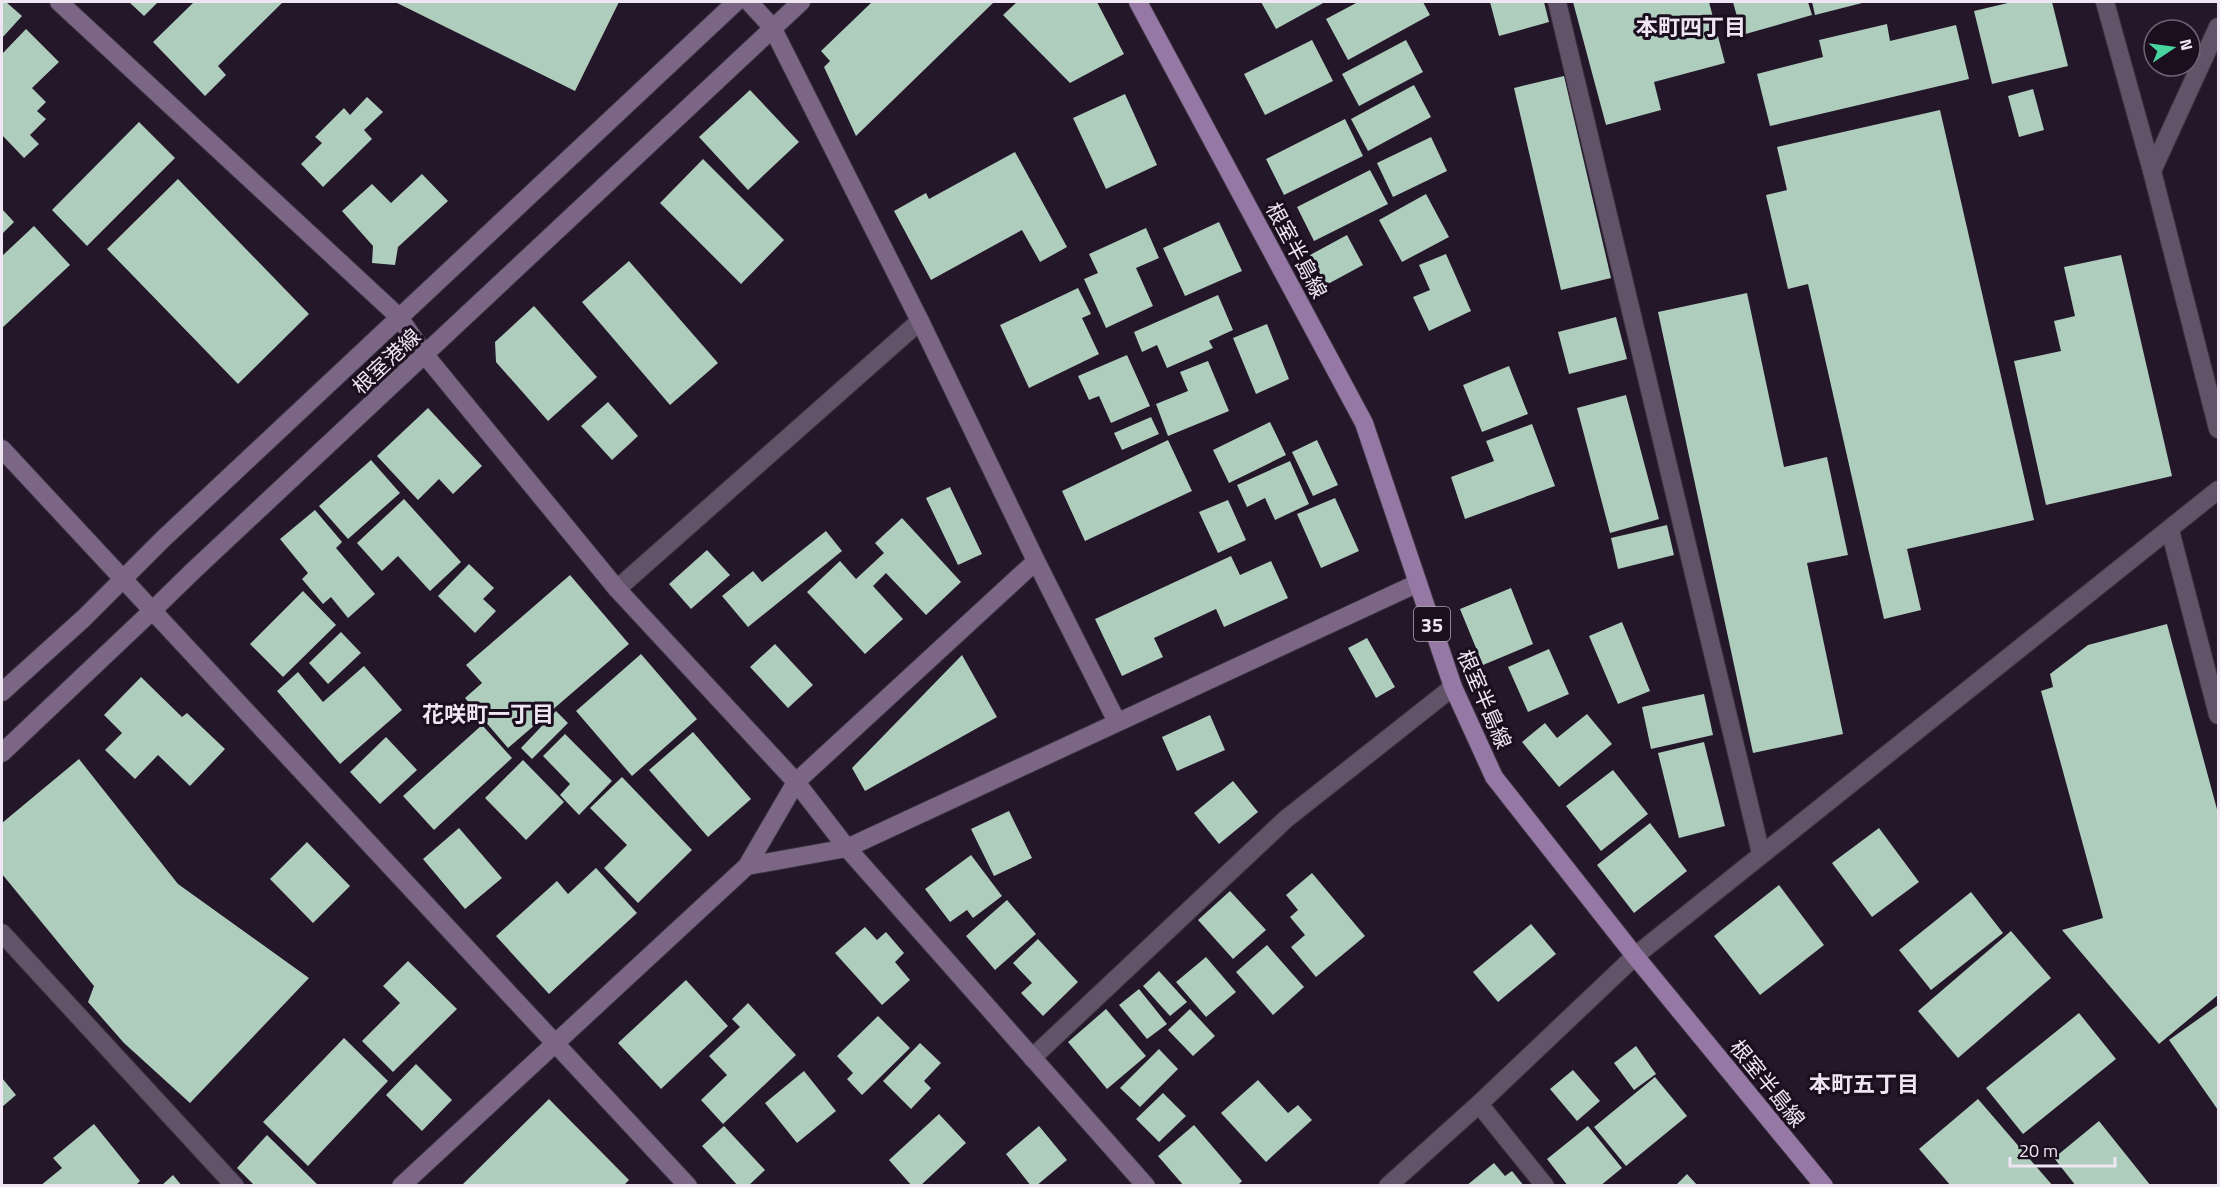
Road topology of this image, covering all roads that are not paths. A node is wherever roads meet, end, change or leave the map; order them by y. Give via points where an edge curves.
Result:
1 (58, 2) edge
2 (736, 2) edge
3 (749, 2) edge
4 (801, 2) edge
5 (1138, 2) edge
6 (1557, 2) edge
7 (2105, 2) edge
8 (772, 27) junction
9 (2218, 27) edge
10 (2152, 171) junction
11 (399, 317) junction
12 (920, 321) junction
13 (425, 355) junction
14 (2218, 429) edge
15 (2, 449) edge
16 (2218, 490) edge
17 (2170, 530) junction
18 (1036, 561) junction
19 (123, 579) junction
20 (1418, 583) junction
21 (617, 589) junction
22 (153, 610) junction
23 (1453, 687) junction
24 (2, 692) edge
25 (2218, 715) edge
26 (1117, 722) junction
27 (2, 753) edge
28 (796, 782) junction
29 (847, 848) junction
30 (1761, 854) junction
31 (747, 866) junction
32 (2, 933) edge
33 (1635, 956) junction
34 (556, 1042) junction
35 (1032, 1058) junction
36 (1479, 1104) junction
37 (235, 1185) edge
38 (401, 1185) edge
39 (688, 1185) edge
40 (1146, 1185) edge
41 (1388, 1185) edge
42 (1545, 1185) edge
43 (1824, 1185) edge

1 - 11 street
2 - 11 street, 根室港線
3 - 8 street
4 - 8 street, 根室港線
5 - 20 main road, 根室半島線 / 35 via 1364,423
6 - 30 street
7 - 10 street
8 - 12 street
8 - 13 street, 根室港線
9 - 10 street
10 - 14 street
11 - 13 street
11 - 19 street, 根室港線
12 - 18 street
12 - 21 street
13 - 21 street
13 - 22 street, 根室港線
15 - 19 street
16 - 17 street
17 - 25 street
17 - 30 street
18 - 26 street
18 - 28 street
19 - 22 street
19 - 24 street, 根室港線
20 - 23 main road, 根室半島線 / 35
20 - 26 street
21 - 28 street
22 - 27 street, 根室港線
22 - 34 street
23 - 33 main road, 根室半島線 / 35 via 1494,777
23 - 35 street via 1286,819
26 - 29 street
28 - 29 street
28 - 31 street
29 - 31 street
29 - 35 street
30 - 33 street
31 - 34 street
32 - 37 street
33 - 36 street
33 - 43 main road, 根室半島線 / 35
34 - 38 street
34 - 39 street
35 - 40 street
36 - 41 street
36 - 42 street

